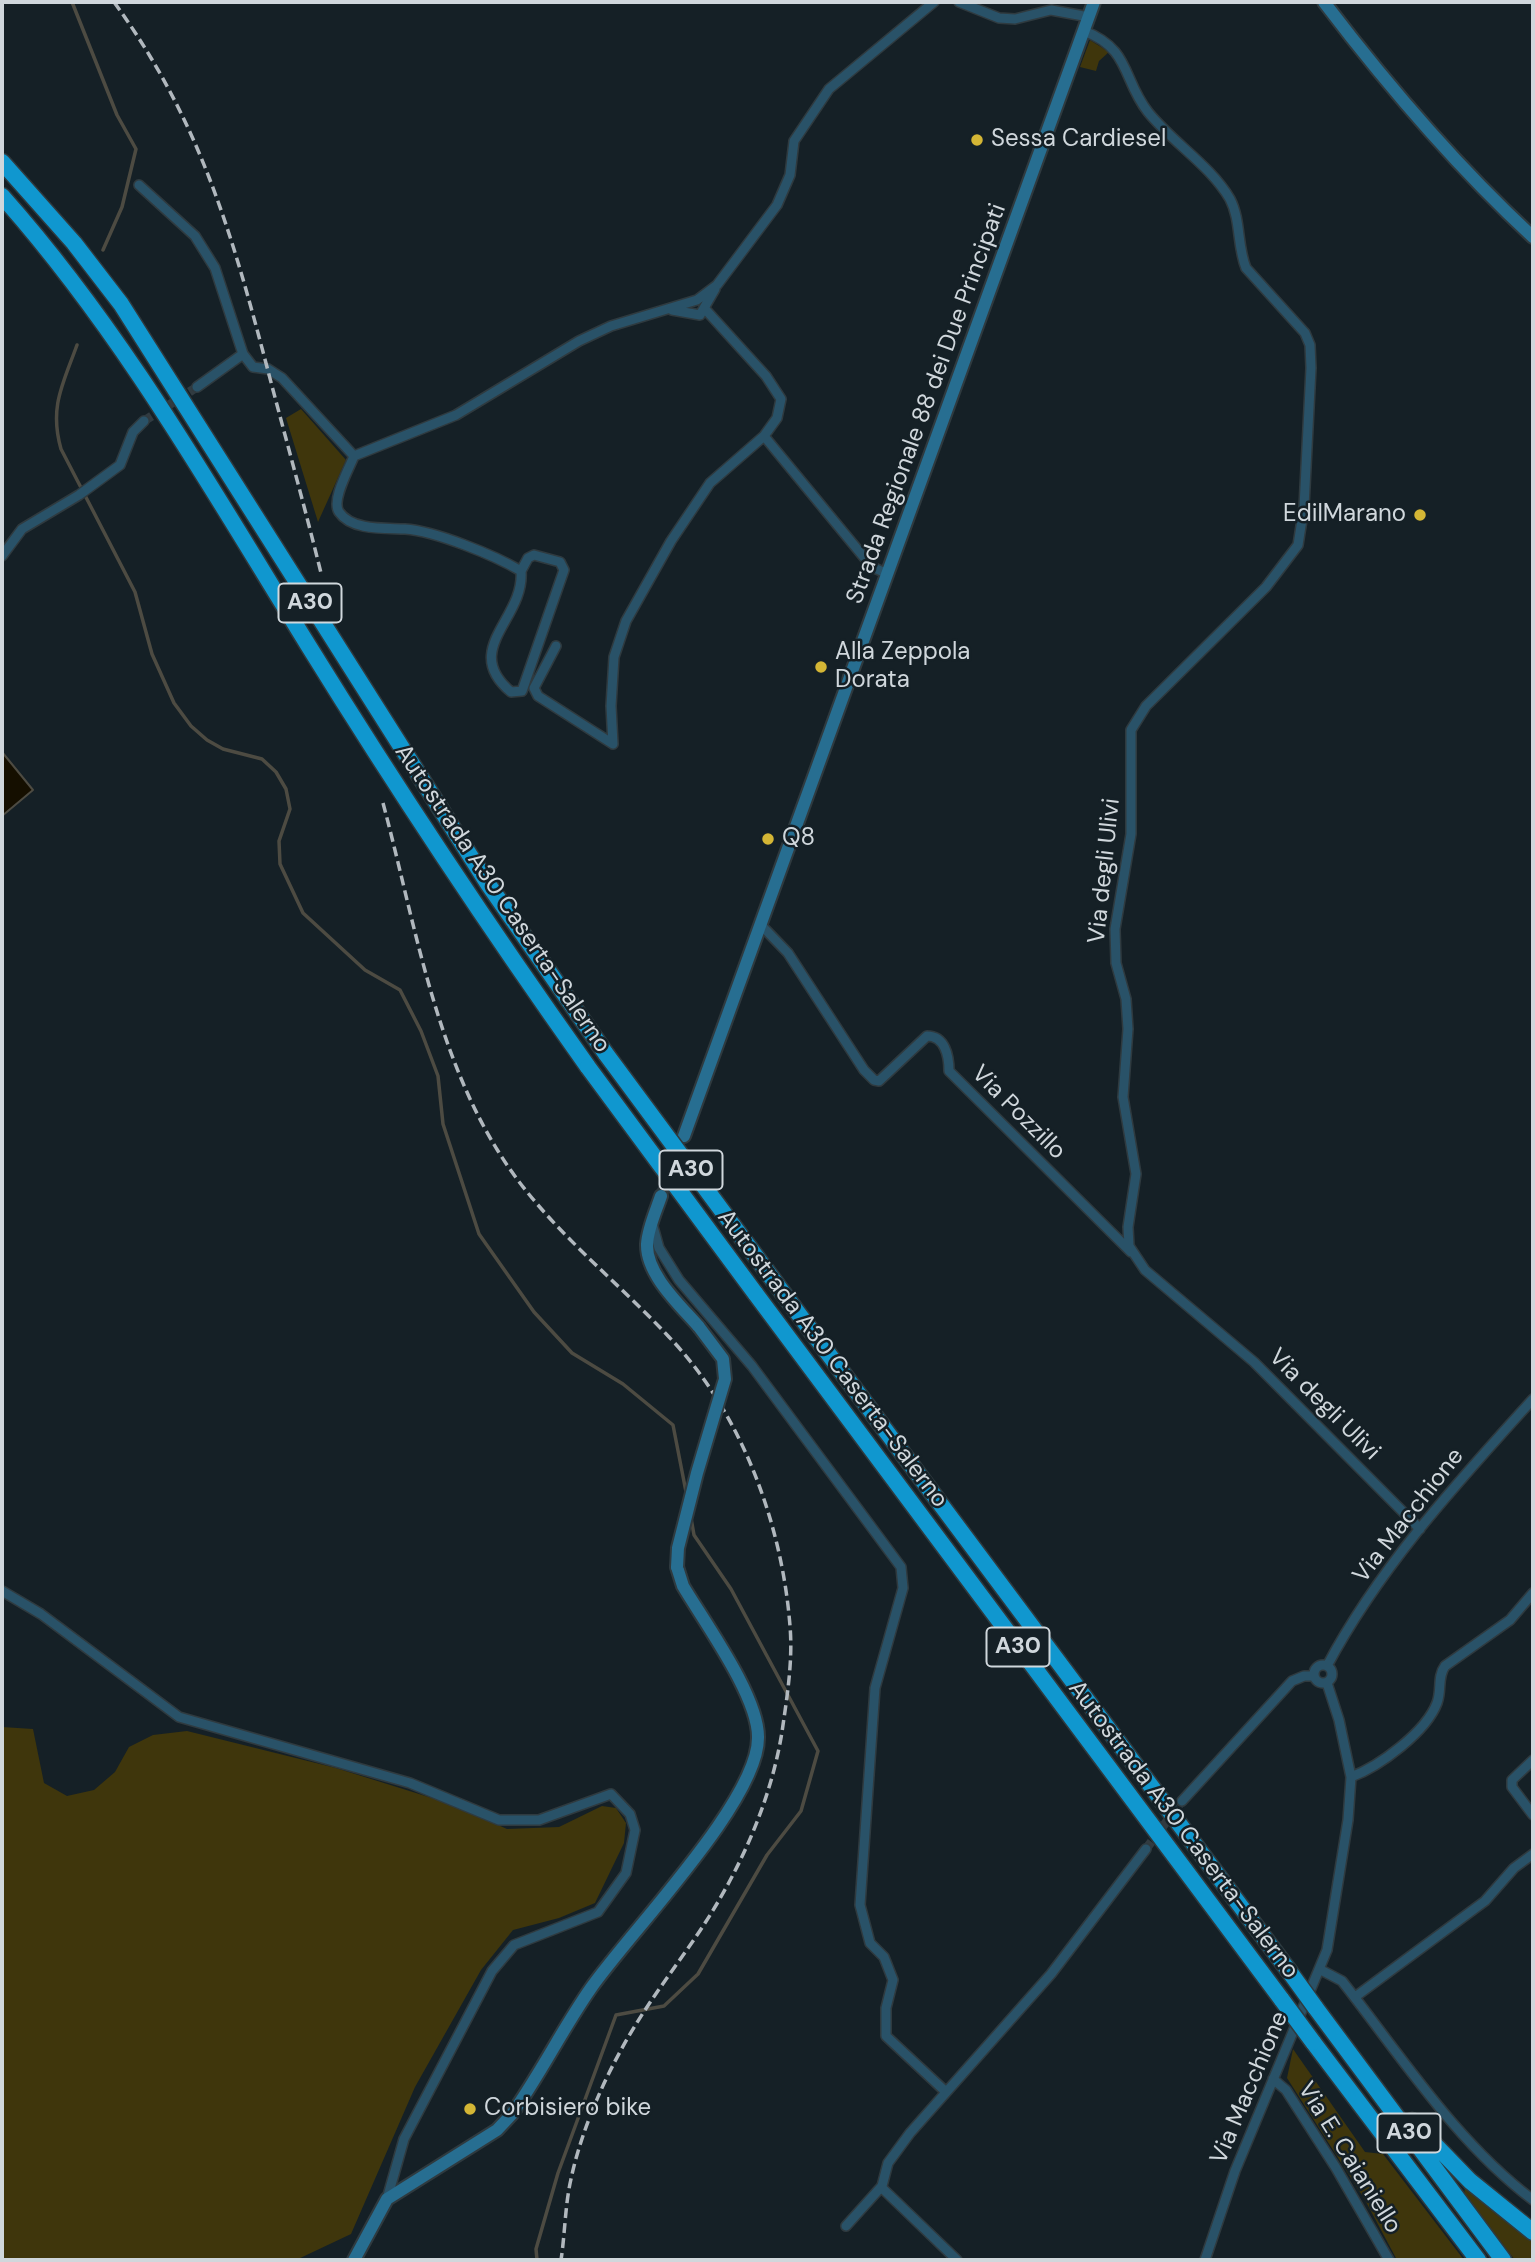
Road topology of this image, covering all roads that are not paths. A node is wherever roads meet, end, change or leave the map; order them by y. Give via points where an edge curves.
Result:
1 (934, 2) edge
2 (959, 2) edge
3 (1094, 2) edge
4 (1324, 2) edge
5 (1089, 17) junction
6 (1084, 31) junction
7 (2, 162) edge
8 (139, 184) dead end
9 (2, 196) edge
10 (1533, 237) edge
11 (698, 307) junction
12 (243, 354) junction
13 (197, 387) tunnel mouth
14 (144, 421) tunnel mouth
15 (764, 436) junction
16 (354, 456) junction
17 (2, 556) edge
18 (521, 571) junction
19 (888, 574) junction
20 (556, 646) dead end
21 (761, 925) junction
22 (684, 1136) tunnel mouth
23 (661, 1196) tunnel mouth
24 (652, 1223) junction
25 (1132, 1254) junction
26 (1533, 1399) edge
27 (1420, 1529) junction
28 (2, 1591) edge
29 (1533, 1593) edge
30 (1327, 1666) junction
31 (1314, 1676) junction
32 (1326, 1683) junction
33 (1533, 1760) edge
34 (1351, 1777) junction
35 (1182, 1801) tunnel mouth
36 (1533, 1815) edge
37 (1146, 1849) tunnel mouth
38 (1533, 1854) edge
39 (1321, 1970) junction
40 (1355, 1997) junction
41 (1315, 2007) junction
42 (1273, 2079) junction
43 (946, 2092) junction
44 (881, 2187) junction
45 (387, 2199) junction
46 (1533, 2200) edge
47 (846, 2226) dead end
48 (1533, 2232) edge
49 (354, 2260) edge
50 (957, 2260) edge
51 (1205, 2260) edge
52 (1389, 2260) edge
53 (1478, 2260) edge
54 (1503, 2260) edge

1 - 11 street via 829,89 794,141 790,175 777,205
2 - 5 street via 999,18 1016,19 1051,10
3 - 5 main road, Strada Regionale 88 dei Due Principati
4 - 10 main road via 1439,143
5 - 6 main road, Strada Regionale 88 dei Due Principati
6 - 19 main road, Strada Regionale 88 dei Due Principati
6 - 25 street, Via degli Ulivi via 1100,37 1124,62 1134,91 1149,113 1231,201 1246,268 1305,333 1311,368 1298,545 1266,587 1146,706 1130,730 1131,834 1115,929 1128,1029 1124,1097 1136,1174 1128,1227
7 - 41 highway, Autostrada A30 Caserta-Salerno / A30, bridge via 121,304 481,873 606,1054
8 - 12 street via 195,236 215,268
9 - 53 highway, Autostrada A30 Caserta-Salerno / A30, bridge via 57,258 118,341 423,827 588,1067
11 - 15 street via 732,334 780,399 777,418
11 - 16 street via 667,310 611,326 456,415
12 - 13 street
12 - 16 street via 253,367 282,378
14 - 17 street via 133,432 120,465 22,529
15 - 19 street via 872,566
15 - 20 street via 710,483 626,621 614,657 613,744 538,696 534,688
16 - 18 street via 336,504 339,513 380,530 425,531
18 - 18 street via 522,579 489,665 511,692 522,691 564,569 560,562 534,555
19 - 21 main road, Strada Regionale 88 dei Due Principati
21 - 22 main road, Strada Regionale 88 dei Due Principati
21 - 25 street, Via Pozzillo via 788,953 874,1080 894,1070 927,1036 938,1039 947,1048 949,1071
23 - 24 main road
24 - 43 street via 659,1248 679,1280 752,1366 901,1567 903,1588 875,1688 860,1905 870,1942 884,1957 893,1980 886,2036
24 - 45 main road, bridge via 649,1256 668,1290 723,1359 725,1379 678,1548 677,1567 683,1586 752,1708 759,1737 755,1763 673,1886 592,1986 512,2114 497,2130
25 - 27 street, Via degli Ulivi via 1254,1362
26 - 27 street, Via Macchione
27 - 30 street, Via Macchione via 1361,1608
28 - 45 street via 41,1614 179,1717 410,1783 499,1820 539,1820 611,1794 630,1814 635,1830 626,1873 598,1912 514,1945 492,1971 404,2139
29 - 34 street via 1510,1620 1445,1666 1430,1717 1381,1762
30 - 31 street via 1318,1667
30 - 32 street via 1333,1674
31 - 32 street via 1319,1683
31 - 35 street via 1292,1681
32 - 34 street, Via Macchione
33 - 36 street via 1512,1780 1512,1787
34 - 39 street, Via Macchione via 1334,1912
37 - 43 street via 1051,1974
38 - 40 street via 1485,1901
39 - 40 street via 1342,1980
39 - 42 street, Via Macchione
40 - 46 street via 1461,2132
41 - 48 highway via 1424,2135 1470,2181
41 - 54 highway, A30
42 - 51 street, Via Macchione
42 - 52 street, Via E. Caianiello via 1286,2091 1336,2168
43 - 44 street via 888,2163
44 - 47 street
44 - 50 street
45 - 49 main road

